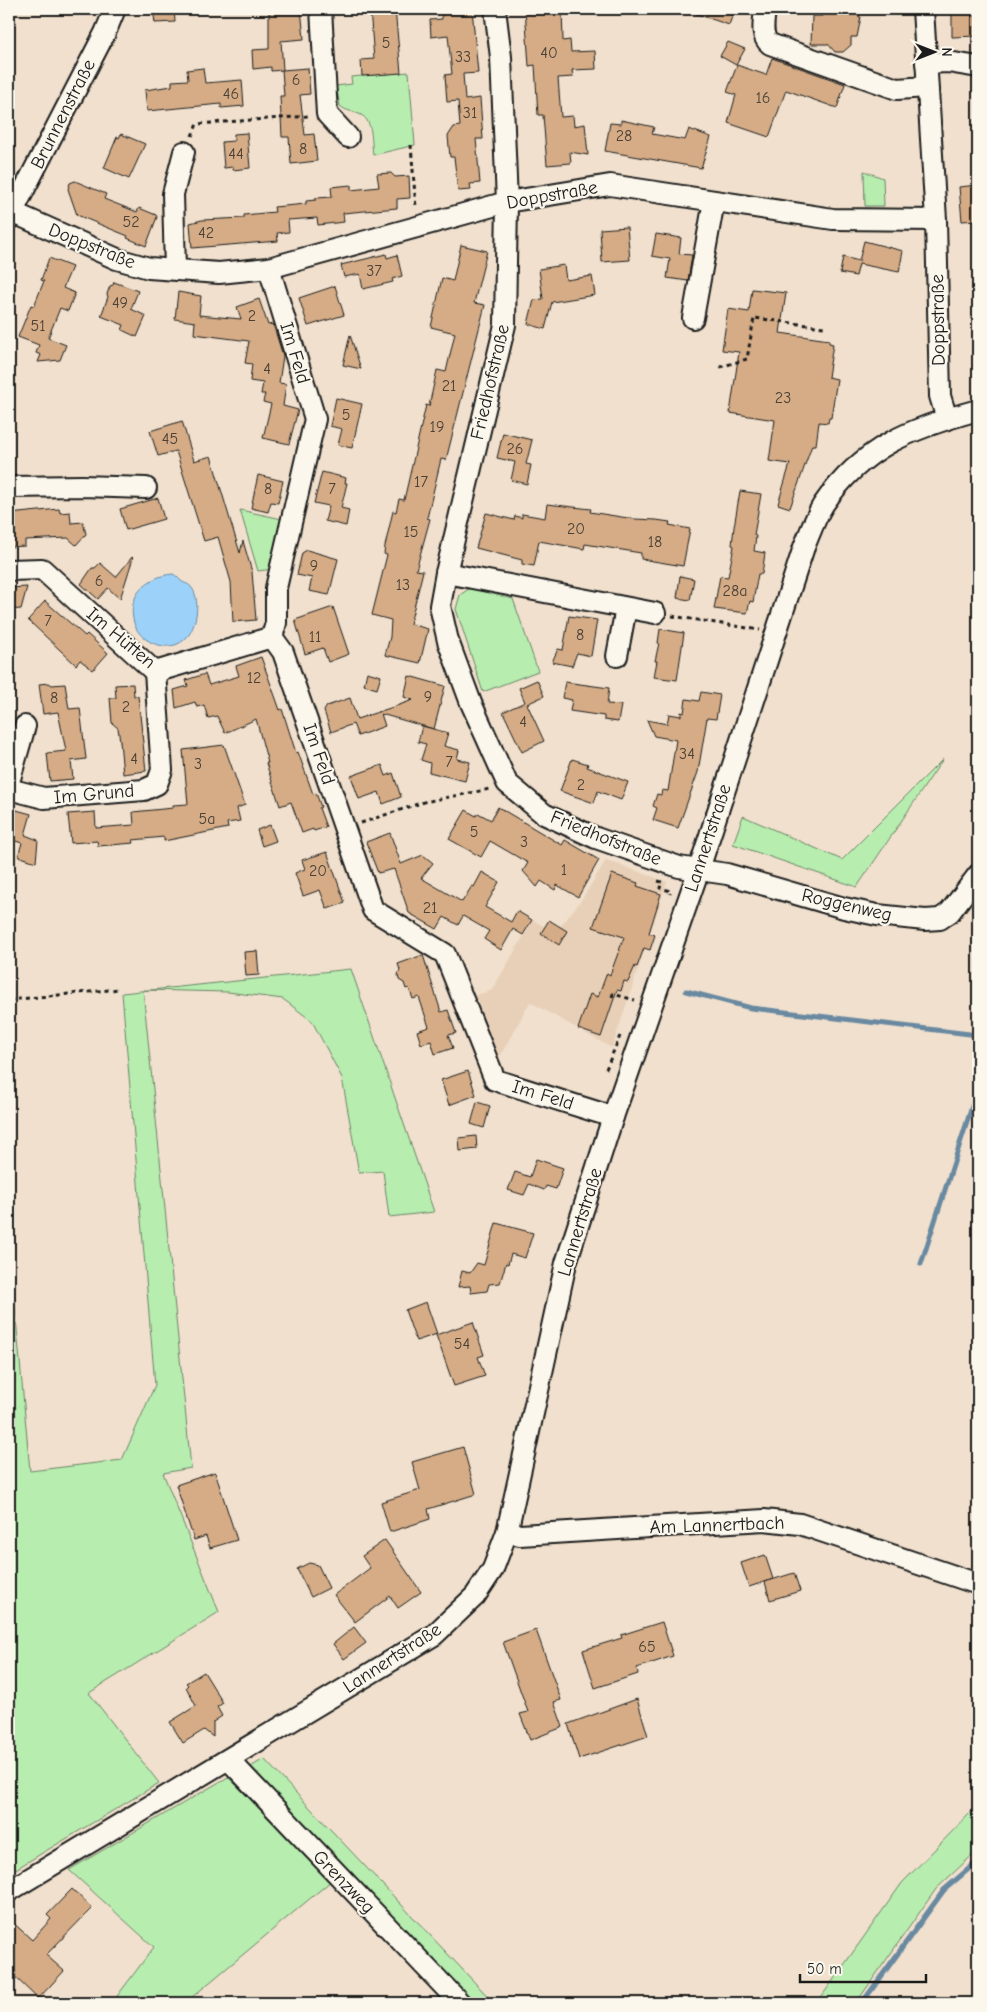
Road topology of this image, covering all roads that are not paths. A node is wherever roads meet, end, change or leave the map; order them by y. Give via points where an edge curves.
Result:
1 (115, 9) edge
2 (321, 9) edge
3 (495, 9) edge
4 (765, 9) edge
5 (923, 9) edge
6 (926, 63) junction
7 (978, 67) edge
8 (927, 87) junction
9 (348, 137) dead end
10 (184, 152) road end
11 (714, 201) junction
12 (507, 202) junction
13 (10, 216) edge
14 (936, 220) junction
15 (268, 268) junction
16 (175, 269) junction
17 (693, 318) dead end
18 (978, 410) edge
19 (947, 419) junction
20 (9, 487) edge
21 (146, 488) dead end
22 (9, 570) edge
23 (446, 573) junction
24 (626, 608) junction
25 (655, 613) road end
26 (272, 637) junction
27 (617, 656) dead end
28 (154, 672) junction
29 (25, 726) dead end
30 (9, 782) edge
31 (9, 789) edge
32 (699, 869) junction
33 (978, 875) edge
34 (972, 897) edge
35 (613, 1117) junction
36 (506, 1532) junction
37 (978, 1584) edge
38 (229, 1760) junction
39 (9, 1891) edge
40 (460, 2003) edge

1 - 13 street, Brunnenstraße
2 - 9 street via 328,114
3 - 12 street, Friedhofstraße via 501,57
4 - 8 street via 764,31 770,44 897,89
5 - 6 street, Doppstraße
6 - 7 street via 948,62
6 - 8 street, Doppstraße
8 - 14 street, Doppstraße
10 - 16 street via 174,194
11 - 12 street, Doppstraße via 610,185
11 - 14 street, Doppstraße via 833,219
11 - 17 street
12 - 15 street, Doppstraße
12 - 23 street, Friedhofstraße via 505,325
13 - 16 street, Doppstraße via 117,260 149,268
14 - 19 street, Doppstraße via 940,396
15 - 16 street, Doppstraße via 219,273
15 - 26 street, Im Feld via 315,419 276,588 276,623
18 - 19 street, Lannertstraße
19 - 32 street, Lannertstraße via 872,452 823,506 804,547
20 - 21 street
22 - 28 street, Im Hütten via 42,569
23 - 24 street
23 - 32 street, Friedhofstraße via 440,606 448,641 471,703 507,783 544,814 596,838 679,867
24 - 25 street
24 - 27 street
26 - 28 street, Im Hütten
26 - 35 street, Im Feld via 284,652 373,910 445,954 495,1080
28 - 31 street, Im Grund via 162,770 156,784 144,790 44,798
29 - 30 street
32 - 34 street, Roggenweg via 844,908 925,920 940,919
32 - 35 street, Lannertstraße
33 - 34 street, Roggenweg
35 - 36 street, Lannertstraße via 566,1263
36 - 37 street, Am Lannertbach via 520,1535 764,1520 800,1524
36 - 38 street, Lannertstraße via 493,1569 479,1589 434,1635
38 - 39 street, Lannertstraße
38 - 40 street, Grenzweg

